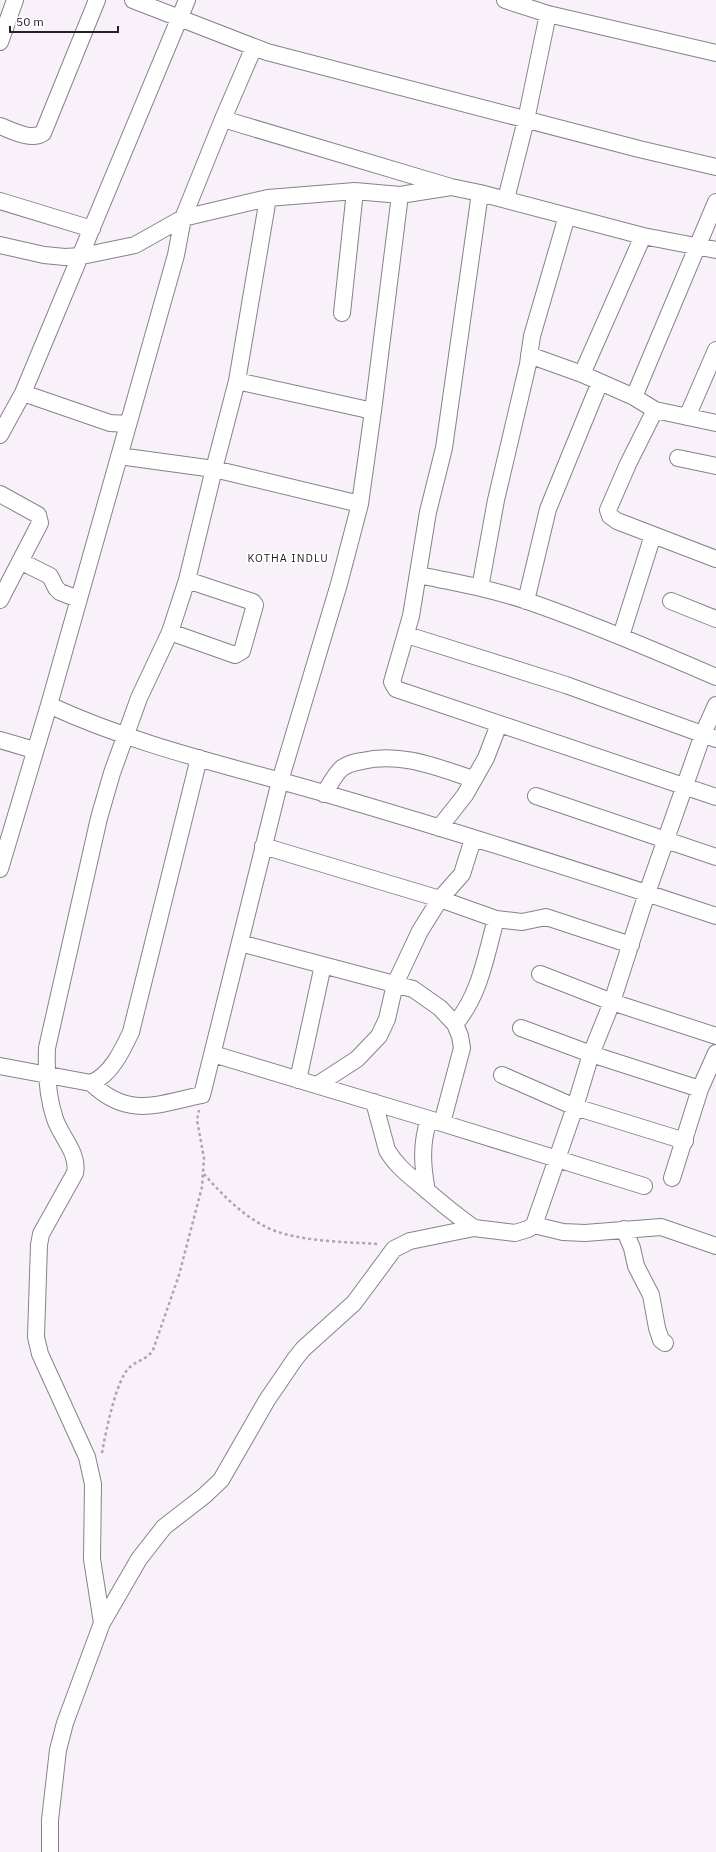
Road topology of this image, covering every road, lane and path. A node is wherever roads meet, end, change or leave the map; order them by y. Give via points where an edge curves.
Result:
1 (16, 0) edge
2 (97, 0) edge
3 (133, 0) edge
4 (187, 0) edge
5 (505, 0) edge
6 (548, 14) junction
7 (180, 18) junction
8 (0, 42) edge
9 (254, 47) junction
10 (716, 52) edge
11 (223, 119) junction
12 (526, 120) junction
13 (0, 126) edge
14 (716, 167) edge
15 (451, 187) junction
16 (355, 191) junction
17 (480, 193) junction
18 (400, 195) junction
19 (268, 198) junction
20 (506, 200) junction
21 (0, 201) edge
22 (716, 202) edge
23 (567, 216) junction
24 (183, 218) junction
25 (92, 229) junction
26 (643, 236) junction
27 (0, 246) edge
28 (697, 246) junction
29 (716, 250) edge
30 (82, 256) junction
31 (342, 313) dead end
32 (716, 350) edge
33 (529, 355) junction
34 (582, 374) junction
35 (237, 381) junction
36 (600, 382) junction
37 (23, 393) junction
38 (634, 397) junction
39 (656, 410) junction
40 (373, 411) junction
41 (687, 417) junction
42 (716, 423) edge
43 (128, 424) junction
44 (0, 435) edge
45 (119, 456) junction
46 (678, 458) dead end
47 (716, 466) edge
48 (214, 469) junction
49 (0, 494) edge
50 (360, 504) junction
51 (653, 535) junction
52 (716, 559) edge
53 (20, 561) junction
54 (418, 575) junction
55 (187, 580) junction
56 (480, 588) junction
57 (78, 599) junction
58 (0, 600) edge
59 (526, 601) junction
60 (671, 601) dead end
61 (716, 619) edge
62 (170, 632) junction
63 (407, 635) junction
64 (621, 636) junction
65 (716, 677) edge
66 (49, 705) junction
67 (716, 705) edge
68 (498, 724) junction
69 (124, 736) junction
70 (710, 736) edge
71 (0, 740) edge
72 (34, 750) junction
73 (199, 758) junction
74 (473, 779) junction
75 (280, 781) junction
76 (686, 787) junction
77 (324, 794) junction
78 (536, 796) dead end
79 (716, 797) edge
80 (439, 828) junction
81 (474, 839) junction
82 (666, 839) junction
83 (263, 846) junction
84 (716, 857) edge
85 (0, 869) edge
86 (647, 893) junction
87 (440, 899) junction
88 (716, 916) edge
89 (496, 919) junction
90 (240, 943) junction
91 (631, 945) junction
92 (323, 965) junction
93 (540, 974) dead end
94 (395, 984) junction
95 (612, 1002) junction
96 (454, 1024) junction
97 (521, 1028) dead end
98 (716, 1036) edge
99 (716, 1053) edge
100 (213, 1054) junction
101 (591, 1054) junction
102 (0, 1066) edge
103 (46, 1075) junction
104 (502, 1075) dead end
105 (298, 1080) junction
106 (91, 1083) junction
107 (317, 1085) junction
108 (700, 1089) junction
109 (202, 1095) junction
110 (374, 1102) junction
111 (576, 1107) junction
112 (436, 1121) junction
113 (685, 1140) junction
114 (556, 1160) junction
115 (203, 1174) junction
116 (672, 1178) dead end
117 (644, 1186) dead end
118 (427, 1190) junction
119 (534, 1225) junction
120 (474, 1228) junction
121 (624, 1230) junction
122 (399, 1245) junction
123 (716, 1246) edge
124 (665, 1343) dead end
125 (101, 1459) dead end
126 (102, 1623) junction
127 (50, 1852) edge

1 - 8 street
2 - 13 street via 43,132 30,137
3 - 7 street
4 - 7 street
5 - 6 street
6 - 10 street
6 - 12 street
7 - 9 street
7 - 25 street
9 - 11 street
9 - 12 street
11 - 15 street
11 - 24 street
12 - 14 street
12 - 20 street
15 - 17 street
15 - 18 street
16 - 18 street
16 - 19 street
16 - 31 street
17 - 20 street
17 - 54 street via 444,448 428,512
18 - 40 street
19 - 24 street
19 - 35 street
20 - 23 street
21 - 25 street
22 - 28 street
23 - 26 street
23 - 33 street via 532,336
24 - 30 street via 135,245
24 - 43 street via 176,255
25 - 30 street
26 - 28 street
26 - 34 street
27 - 30 street via 44,255
28 - 29 street
28 - 38 street
30 - 37 street
32 - 41 street
33 - 34 street
33 - 56 street via 496,500
34 - 36 street
35 - 40 street
35 - 48 street
36 - 38 street
36 - 59 street via 548,509
37 - 43 street via 110,423
37 - 44 street
38 - 39 street
39 - 41 street
39 - 51 street via 608,510 610,516 617,521
40 - 50 street
41 - 42 street
43 - 45 street
45 - 48 street
45 - 57 street
46 - 47 street
48 - 50 street
48 - 55 street
49 - 53 street via 40,518 40,523
50 - 75 street
51 - 52 street
51 - 64 street
53 - 57 street via 50,576 60,592
53 - 58 street
54 - 56 street
54 - 63 street
55 - 62 street
55 - 62 street via 253,602 242,651 235,655
56 - 59 street
57 - 66 street
59 - 64 street
60 - 61 street
62 - 69 street via 152,666
63 - 68 street via 392,682 396,689
63 - 70 street via 566,685
64 - 65 street
66 - 69 street
66 - 72 street
67 - 70 street
68 - 74 street via 486,758
68 - 76 street
69 - 73 street
69 - 103 street via 99,818 70,954 51,1027
70 - 76 street
71 - 72 street
72 - 85 street
73 - 75 street
73 - 106 street via 132,1032 108,1072 98,1081
74 - 77 street via 416,761 390,757 372,758 351,763 341,769
74 - 80 street via 465,795
75 - 77 street
75 - 83 street
76 - 79 street
76 - 82 street
77 - 80 street
78 - 82 street
80 - 81 street
81 - 86 street
81 - 87 street via 462,874
82 - 84 street
82 - 86 street
83 - 87 street
83 - 90 street
86 - 88 street
86 - 91 street
87 - 89 street
87 - 94 street via 420,931
89 - 91 street via 522,922 546,917
89 - 96 street via 475,992 464,1013
90 - 92 street
90 - 100 street
91 - 95 street
92 - 94 street
92 - 105 street
93 - 95 street
94 - 96 street via 413,989 426,997
94 - 107 street via 387,1019 379,1036 357,1059
95 - 98 street
95 - 101 street
96 - 112 street via 462,1048
97 - 101 street
99 - 108 street
100 - 105 street
100 - 109 street
101 - 108 street
101 - 111 street
102 - 103 street
103 - 106 street
103 - 126 street via 54,1118 73,1154 76,1167 41,1234 36,1337 40,1354 87,1457 90,1470 94,1498 92,1559
104 - 111 street
105 - 107 street
106 - 109 street via 104,1095 134,1106 147,1106
107 - 110 street
108 - 113 street
109 - 115 path via 197,1120 204,1158
110 - 112 street
110 - 118 street via 391,1158
111 - 113 street
111 - 114 street
112 - 114 street
112 - 118 street via 424,1133 422,1167
113 - 116 street
114 - 117 street
114 - 119 street
115 - 122 path via 234,1206 266,1227 279,1232 336,1242
115 - 125 path via 202,1187 179,1275 154,1350 148,1358 132,1366 124,1374 108,1419
118 - 120 street
119 - 120 street via 515,1233
119 - 121 street via 563,1232
120 - 122 street
121 - 123 street via 661,1227
121 - 124 street via 636,1266 651,1294 657,1328 661,1340
122 - 126 street via 354,1303 294,1359 221,1480 164,1527 139,1559
126 - 127 street via 65,1723 58,1750 50,1820

